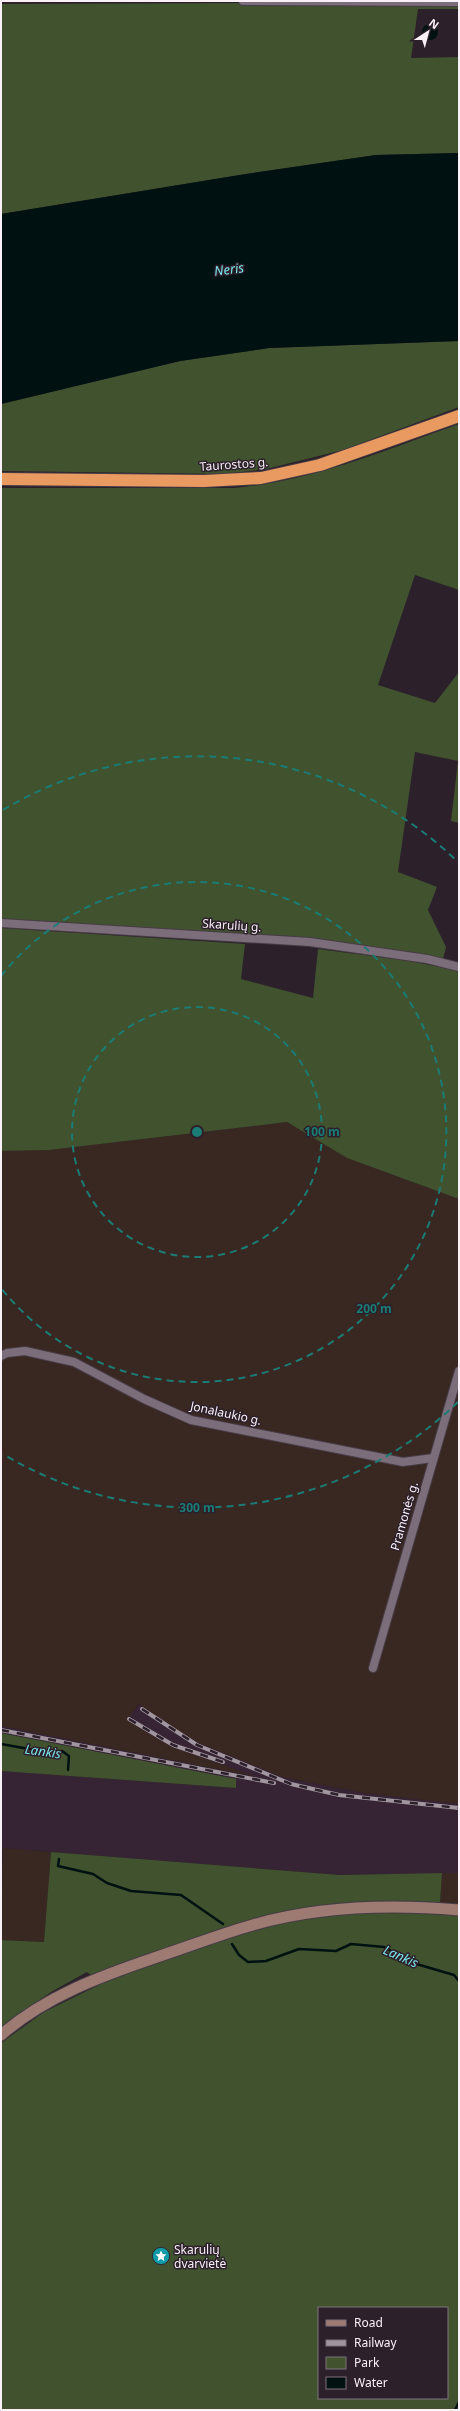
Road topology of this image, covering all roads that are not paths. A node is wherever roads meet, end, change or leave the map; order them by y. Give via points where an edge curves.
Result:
1 (243, 1) edge
2 (459, 2) edge
3 (459, 416) edge
4 (1, 479) edge
5 (1, 922) edge
6 (459, 967) edge
7 (1, 1356) edge
8 (459, 1371) edge
9 (433, 1458) junction
10 (373, 1668) dead end
11 (459, 1910) edge
12 (1, 2035) edge

1 - 2 street
3 - 4 highway, Taurostos g. via 320,465 261,478 204,481
5 - 6 street, Skarulių g. via 310,942 426,959
7 - 9 street, Jonalaukio g. via 25,1351 74,1362 144,1399 192,1420 403,1462
8 - 9 street, Pramonės g.
9 - 10 street, Pramonės g.
11 - 12 main road via 388,1907 337,1910 247,1927 88,1982 36,2009

